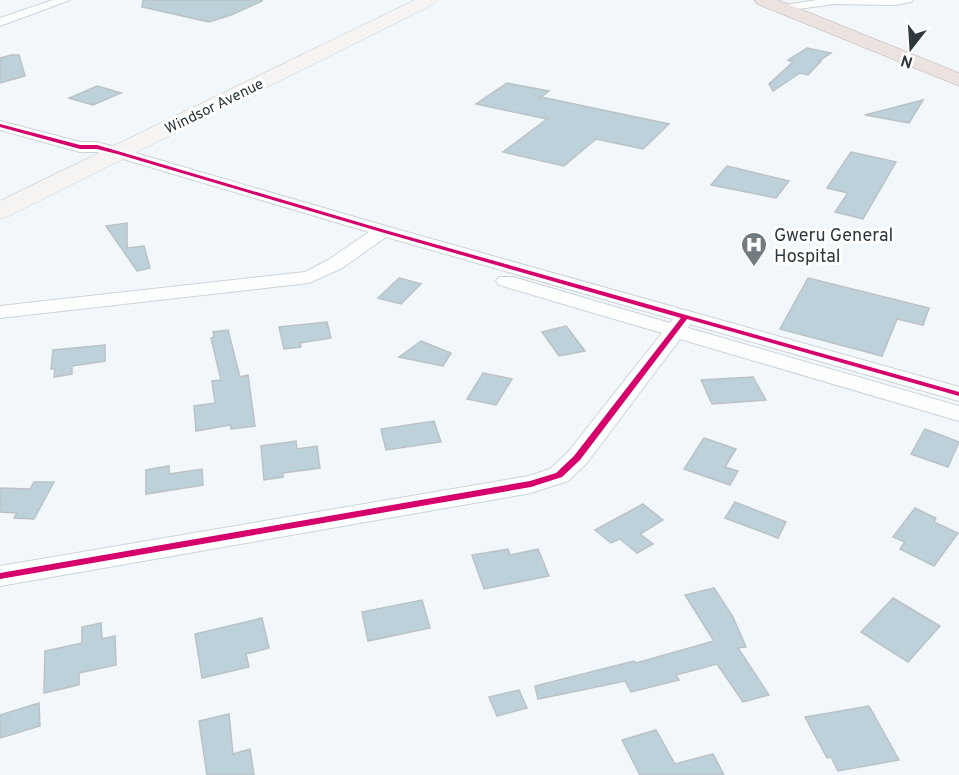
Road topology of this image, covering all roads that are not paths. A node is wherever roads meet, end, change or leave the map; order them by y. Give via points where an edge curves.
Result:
1 (64, 0) edge
2 (405, 0) edge
3 (428, 0) edge
4 (763, 0) edge
5 (907, 0) edge
6 (791, 5) edge
7 (0, 12) edge
8 (17, 16) junction
9 (0, 22) edge
10 (918, 58) junction
11 (959, 69) edge
12 (959, 80) edge
13 (0, 125) edge
14 (96, 153) junction
15 (0, 192) edge
16 (0, 211) edge
17 (376, 236) junction
18 (0, 312) edge
19 (681, 323) junction
20 (959, 394) edge
21 (959, 414) edge
22 (0, 576) edge

1 - 8 street
2 - 14 main road, Windsor Avenue
3 - 14 main road, Windsor Avenue
4 - 6 highway
5 - 6 street
6 - 10 highway
7 - 8 street
8 - 9 street
10 - 11 highway
10 - 12 highway
13 - 14 street
14 - 15 main road, Windsor Avenue
14 - 16 main road, Windsor Avenue
14 - 17 street
17 - 18 street via 309,277
17 - 19 street
19 - 20 street
19 - 21 street
19 - 22 street via 577,458 559,475 531,484

